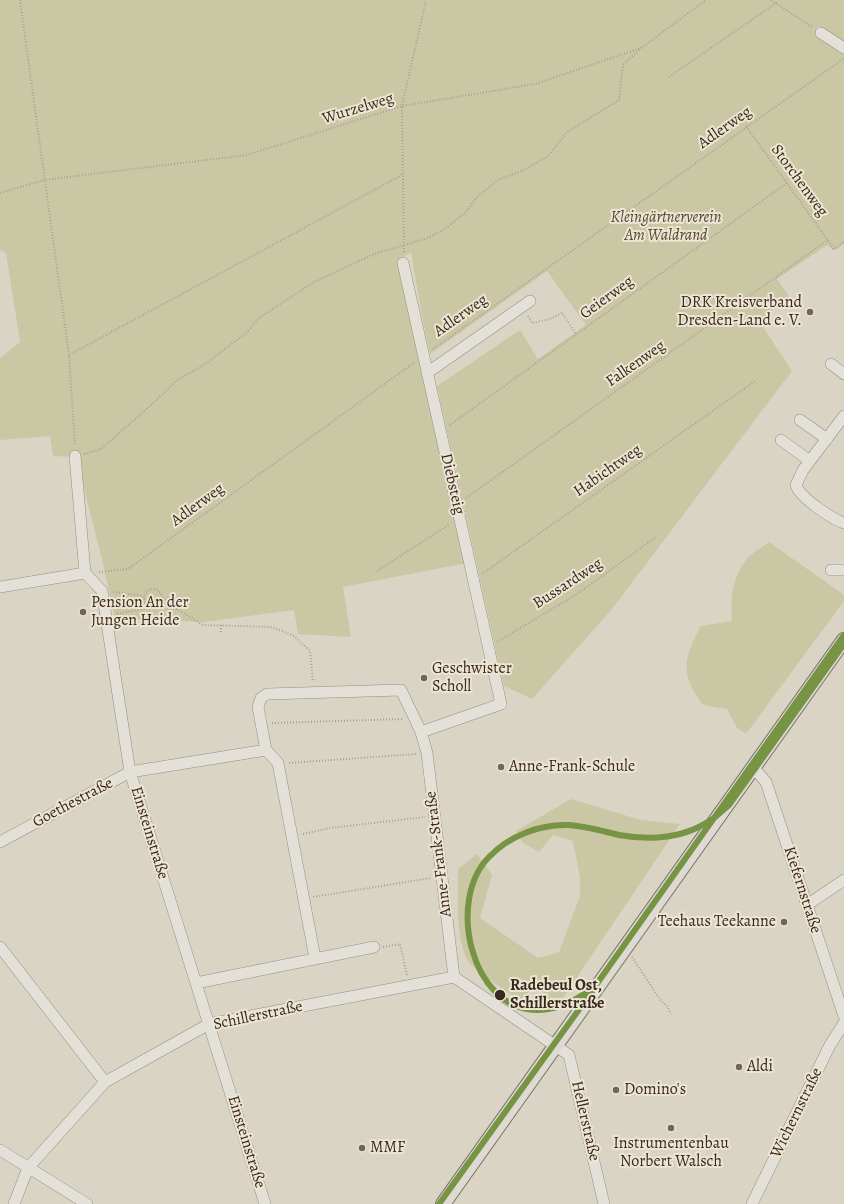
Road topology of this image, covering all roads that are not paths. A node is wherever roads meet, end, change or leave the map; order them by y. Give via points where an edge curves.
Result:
1 (821, 33) road end
2 (844, 48) edge
3 (403, 263) road end
4 (526, 304) road end
5 (831, 364) dead end
6 (427, 373) junction
7 (844, 374) edge
8 (844, 416) edge
9 (800, 420) dead end
10 (827, 439) junction
11 (781, 440) dead end
12 (75, 456) road end
13 (810, 461) junction
14 (844, 523) edge
15 (831, 570) dead end
16 (844, 570) edge
17 (85, 573) junction
18 (0, 587) edge
19 (844, 640) edge
20 (421, 732) junction
21 (266, 750) junction
22 (753, 767) junction
23 (130, 772) junction
24 (0, 842) edge
25 (844, 880) edge
26 (806, 905) junction
27 (0, 947) edge
28 (374, 947) road end
29 (316, 958) junction
30 (454, 977) junction
31 (196, 983) junction
32 (844, 1016) edge
33 (844, 1023) edge
34 (209, 1024) junction
35 (555, 1045) junction
36 (106, 1082) junction
37 (0, 1150) edge
38 (28, 1168) junction
39 (14, 1204) edge
40 (87, 1204) edge
41 (265, 1204) edge
42 (443, 1204) edge
43 (604, 1204) edge
44 (752, 1204) edge

1 - 2 street
3 - 6 street, Diebsteig
4 - 6 street
5 - 7 street
6 - 20 street, Diebsteig via 502,704
8 - 10 street
9 - 10 street
10 - 13 street
11 - 13 street
12 - 17 street
13 - 14 street via 797,481 798,491 827,514
15 - 16 street
17 - 18 street
17 - 23 street, Einsteinstraße via 102,591
19 - 22 main road
20 - 21 street, Anne-Frank-Straße via 401,690 267,694 261,698 258,708
20 - 30 street, Anne-Frank-Straße via 427,753
21 - 23 street, Goethestraße
21 - 29 street via 278,763
22 - 26 street, Kiefernstraße via 766,782
22 - 35 main road
23 - 24 street, Goethestraße
23 - 31 street, Einsteinstraße
25 - 26 street
26 - 32 street, Kiefernstraße
27 - 36 street
28 - 29 street
29 - 31 street
30 - 34 street, Schillerstraße
30 - 35 street
31 - 34 street, Einsteinstraße
33 - 44 street, Wichernstraße via 830,1044
34 - 36 street, Schillerstraße
34 - 41 street, Einsteinstraße
35 - 42 main road
35 - 43 street, Hellerstraße via 569,1055
36 - 38 street, Schillerstraße
37 - 38 street
38 - 39 street, Schillerstraße
38 - 40 street

